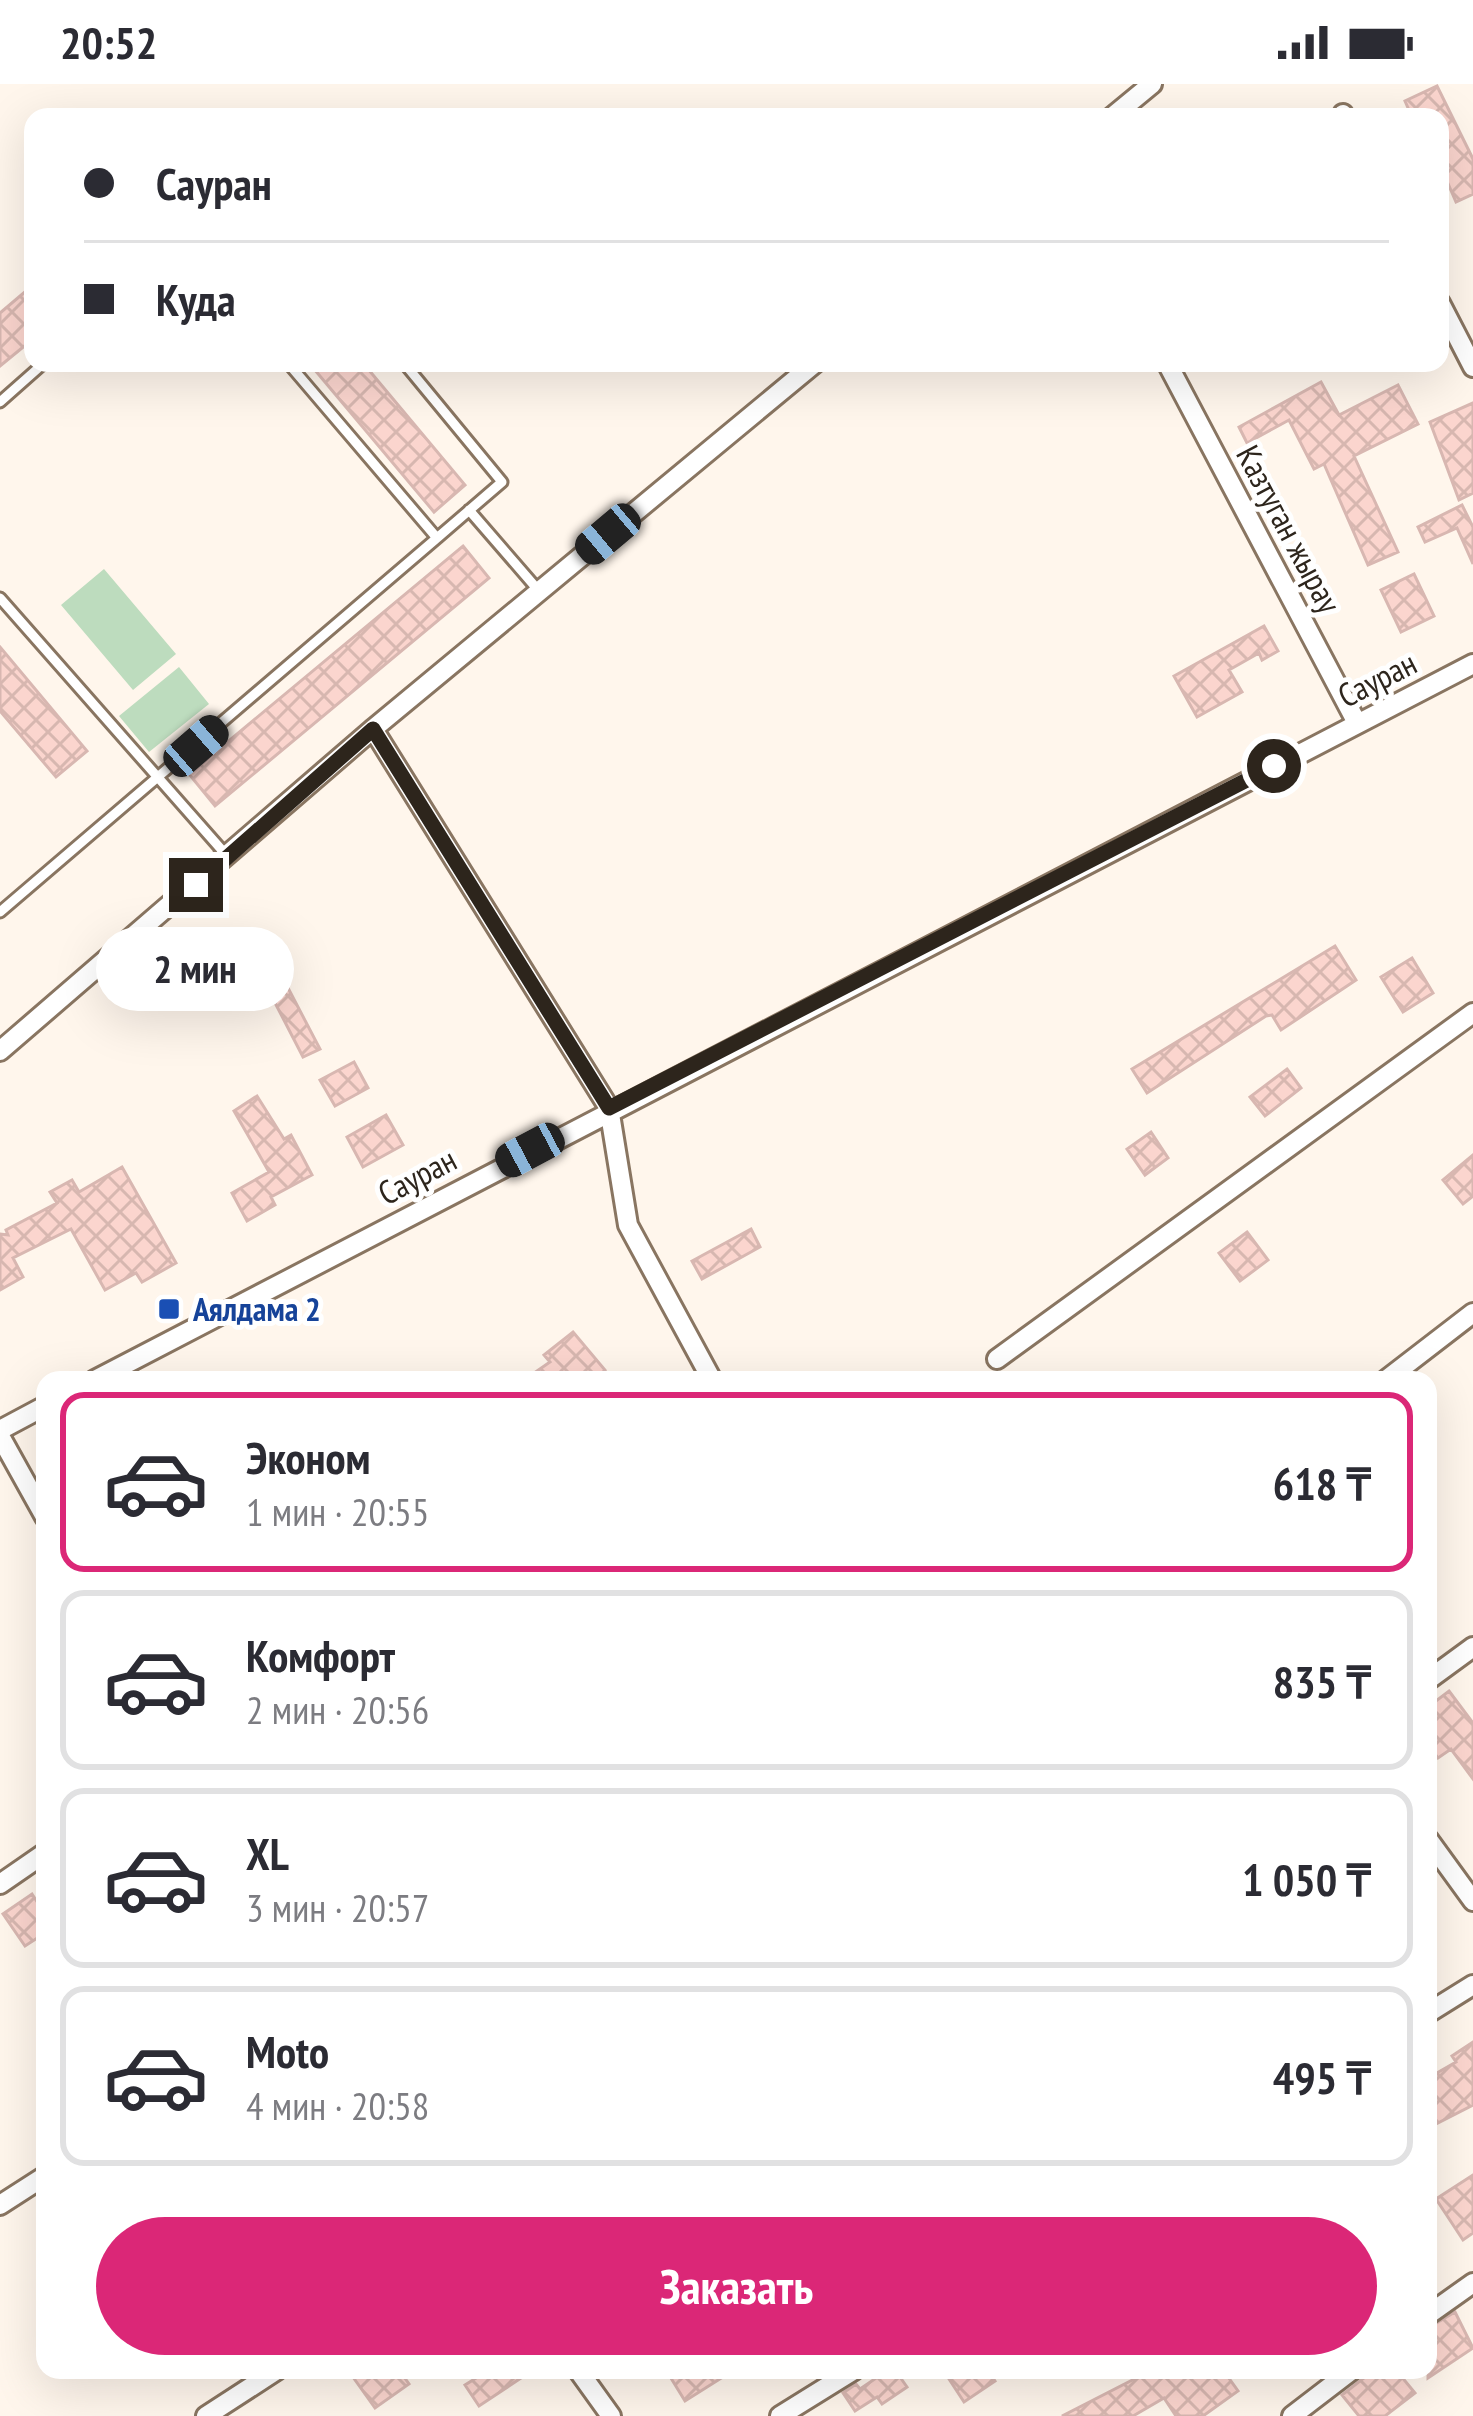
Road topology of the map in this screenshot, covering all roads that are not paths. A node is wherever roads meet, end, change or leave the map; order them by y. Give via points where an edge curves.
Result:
1 (1152, 84) edge
2 (1123, 108) edge
3 (1449, 320) edge
4 (1473, 367) edge
5 (34, 372) edge
6 (296, 372) edge
7 (411, 372) edge
8 (804, 372) edge
9 (1173, 372) edge
10 (0, 402) edge
11 (469, 510) junction
12 (436, 538) junction
13 (539, 591) junction
14 (0, 598) edge
15 (1473, 664) edge
16 (1357, 723) junction
17 (373, 729) junction
18 (160, 777) junction
19 (228, 857) junction
20 (0, 912) edge
21 (1473, 1012) edge
22 (0, 1051) edge
23 (609, 1108) junction
24 (1473, 1313) edge
25 (997, 1359) dead end
26 (112, 1371) edge
27 (707, 1371) edge
28 (1398, 1371) edge
29 (36, 1411) edge
30 (0, 1433) edge
31 (36, 1500) edge
32 (1473, 1647) edge
33 (1437, 1673) edge
34 (1437, 1851) edge
35 (36, 1859) edge
36 (0, 1884) edge
37 (1473, 1901) edge
38 (1473, 1985) edge
39 (1437, 2007) edge
40 (36, 2182) edge
41 (0, 2205) edge
42 (1473, 2283) edge
43 (1437, 2309) edge
44 (263, 2379) edge
45 (584, 2379) edge
46 (840, 2379) edge
47 (1340, 2379) edge
48 (206, 2416) edge
49 (611, 2416) edge
50 (780, 2416) edge
51 (1292, 2416) edge

1 - 2 street
3 - 4 street
5 - 10 lane
6 - 12 lane
7 - 11 lane via 502,482
8 - 13 street
9 - 16 street, Казтуган жырау
11 - 12 lane
11 - 13 lane
12 - 18 lane
13 - 17 street
14 - 18 lane
15 - 16 street, Сауран
16 - 23 street, Сауран
17 - 19 street
17 - 23 street
18 - 19 lane
18 - 20 lane
19 - 22 street
21 - 25 street
23 - 26 street, Сауран
23 - 27 street via 628,1225
24 - 28 street
29 - 30 street
30 - 31 street
32 - 33 street
34 - 37 street
35 - 36 street
38 - 39 street
40 - 41 street
42 - 43 street
44 - 48 street
45 - 49 street
46 - 50 street
47 - 51 street

